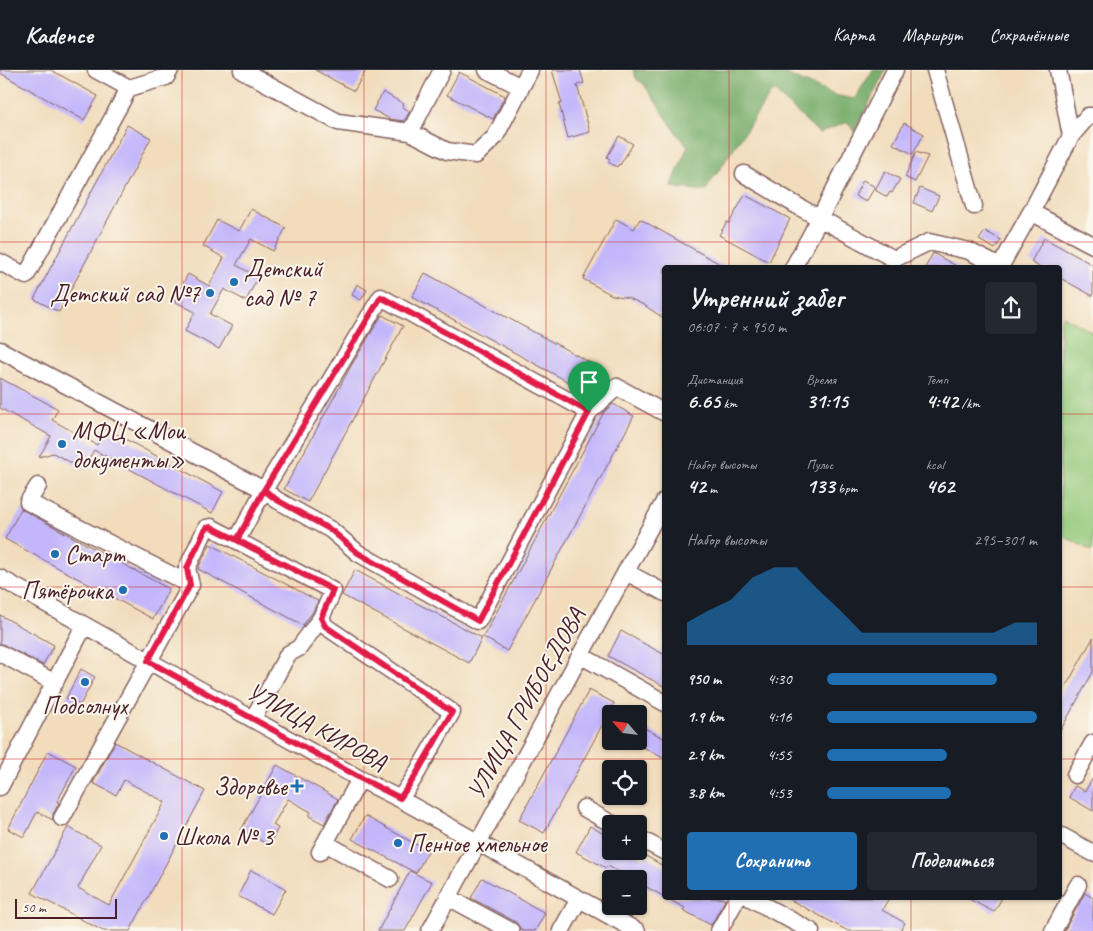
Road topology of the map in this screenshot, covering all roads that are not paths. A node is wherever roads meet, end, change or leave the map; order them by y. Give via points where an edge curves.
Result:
1 (96, 70) edge
2 (170, 70) edge
3 (242, 70) edge
4 (442, 70) edge
5 (487, 70) edge
6 (530, 70) edge
7 (895, 70) edge
8 (935, 70) edge
9 (1058, 70) edge
10 (521, 87) junction
11 (129, 88) junction
12 (1093, 116) edge
13 (410, 132) junction
14 (1071, 136) junction
15 (744, 174) dead end
16 (974, 206) dead end
17 (1031, 212) junction
18 (820, 218) junction
19 (1093, 245) edge
20 (0, 262) edge
21 (795, 265) edge
22 (996, 265) edge
23 (1001, 265) edge
24 (0, 350) edge
25 (662, 411) edge
26 (589, 412) junction
27 (38, 486) dead end
28 (264, 490) junction
29 (662, 506) edge
30 (237, 540) junction
31 (626, 572) junction
32 (0, 578) edge
33 (190, 585) junction
34 (662, 591) edge
35 (321, 618) junction
36 (84, 626) junction
37 (0, 653) edge
38 (580, 655) junction
39 (148, 661) junction
40 (54, 683) junction
41 (662, 701) edge
42 (253, 719) junction
43 (1093, 743) edge
44 (1075, 775) dead end
45 (3, 776) edge
46 (360, 778) junction
47 (400, 798) junction
48 (584, 808) dead end
49 (62, 818) dead end
50 (602, 818) edge
51 (1062, 836) dead end
52 (647, 842) edge
53 (477, 843) junction
54 (662, 850) edge
55 (1093, 854) edge
56 (390, 879) dead end
57 (1078, 885) dead end
58 (448, 897) junction
59 (579, 899) junction
60 (736, 900) edge
61 (754, 900) edge
62 (430, 931) edge
63 (511, 931) edge
64 (561, 931) edge
65 (637, 931) edge
66 (719, 931) edge
67 (811, 931) edge
68 (1053, 931) edge

1 - 11 street
2 - 11 street via 166,77
3 - 13 street via 338,122
4 - 13 street
5 - 10 street
6 - 10 street
7 - 18 street
8 - 16 street
9 - 14 street
10 - 13 street via 495,137 476,155 447,150
11 - 20 street via 26,276
12 - 14 street via 1088,116
14 - 17 street
15 - 18 street
17 - 19 street
17 - 23 street
18 - 21 street
18 - 22 street via 894,259 929,242 969,251
24 - 28 street
25 - 26 street via 617,387
26 - 28 street via 381,297
26 - 28 street via 478,621 358,553 331,530
27 - 33 street via 28,502
28 - 30 street
29 - 31 street, УЛИЦА ГРИБОЕДОВА
30 - 33 street via 211,527 206,528 187,568
30 - 35 street via 333,590
31 - 34 street
31 - 38 street, УЛИЦА ГРИБОЕДОВА
32 - 36 street, УЛИЦА КИРОВА
33 - 39 street
35 - 42 street via 299,648 288,654
35 - 47 street via 325,626 452,712
36 - 39 street, УЛИЦА КИРОВА
36 - 40 street
37 - 40 street
38 - 41 street
38 - 53 street, УЛИЦА ГРИБОЕДОВА
39 - 42 street, УЛИЦА КИРОВА
39 - 49 street
40 - 45 street
42 - 46 street, УЛИЦА КИРОВА
43 - 44 street
46 - 47 street, УЛИЦА КИРОВА
46 - 56 street via 322,848
47 - 53 street, УЛИЦА КИРОВА
48 - 50 street
51 - 55 street
52 - 54 street
53 - 58 street, УЛИЦА ГРИБОЕДОВА
53 - 59 street, УЛИЦА КИРОВА
57 - 68 street
58 - 62 street, УЛИЦА ГРИБОЕДОВА
58 - 63 street
59 - 64 street
59 - 65 street, УЛИЦА КИРОВА
60 - 66 street
61 - 67 street

